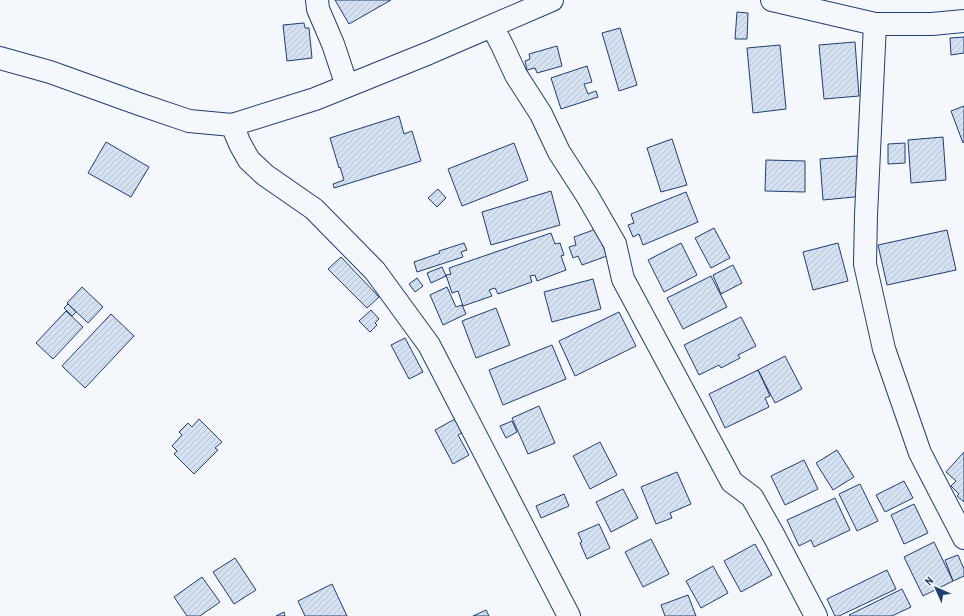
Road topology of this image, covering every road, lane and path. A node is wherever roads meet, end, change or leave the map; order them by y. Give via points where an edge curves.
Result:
1 (317, 0) edge
2 (772, 0) edge
3 (543, 2) edge
4 (797, 3) edge
5 (964, 21) edge
6 (875, 24) junction
7 (492, 26) junction
8 (0, 58) edge
9 (347, 86) junction
10 (232, 126) junction
11 (964, 538) edge
12 (569, 616) edge
13 (816, 616) edge

1 - 9 street via 318,9
2 - 4 street
3 - 7 street
4 - 6 street
5 - 6 street
6 - 11 street via 865,264 884,349 920,453
7 - 9 street
7 - 13 street via 559,152 615,244 623,279 732,482 752,497
8 - 10 street via 50,72 189,121
9 - 10 street
10 - 12 street via 249,160 265,175 314,209 375,271 429,344

